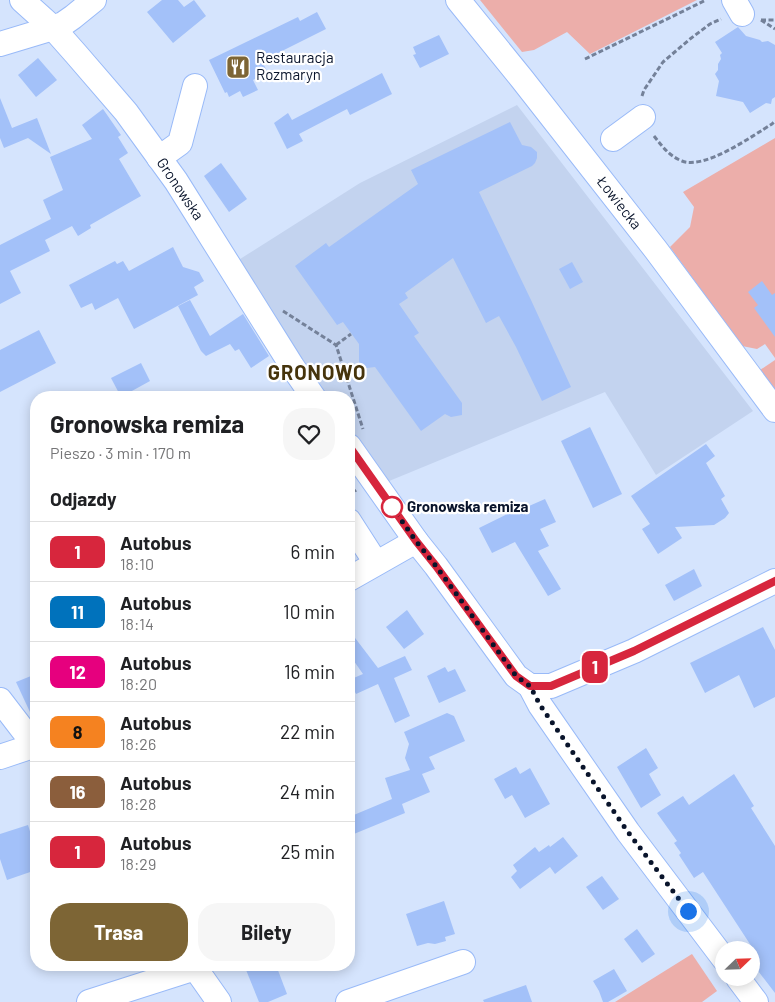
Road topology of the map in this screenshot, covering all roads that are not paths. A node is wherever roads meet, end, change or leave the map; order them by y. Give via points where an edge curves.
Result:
1 (22, 0) edge
2 (94, 0) edge
3 (458, 0) edge
4 (53, 28) junction
5 (0, 44) edge
6 (195, 86) dead end
7 (643, 116) road end
8 (613, 139) dead end
9 (159, 158) junction
10 (309, 391) edge
11 (775, 410) edge
12 (356, 454) edge
13 (355, 531) edge
14 (416, 541) junction
15 (376, 564) junction
16 (355, 576) edge
17 (775, 581) edge
18 (530, 686) junction
19 (0, 700) edge
20 (30, 738) edge
21 (30, 748) edge
22 (0, 757) edge
23 (715, 946) edge
24 (463, 962) dead end
25 (179, 971) edge
26 (197, 971) edge
27 (744, 986) edge
28 (88, 1002) edge
29 (219, 1002) edge
30 (348, 1002) edge
31 (756, 1002) edge

1 - 4 street, Gronowska
2 - 4 street
3 - 11 street, Łowiecka via 656,250
4 - 5 street
4 - 9 street, Gronowska via 126,112
6 - 9 street via 180,143
7 - 8 street
9 - 10 street, Gronowska
12 - 14 street
13 - 15 street
14 - 15 street
14 - 18 street via 516,676
15 - 16 street
17 - 18 street via 634,651 551,686
18 - 23 street via 628,832
19 - 20 street
21 - 22 street
24 - 30 street
25 - 28 street
26 - 29 street
27 - 31 street

